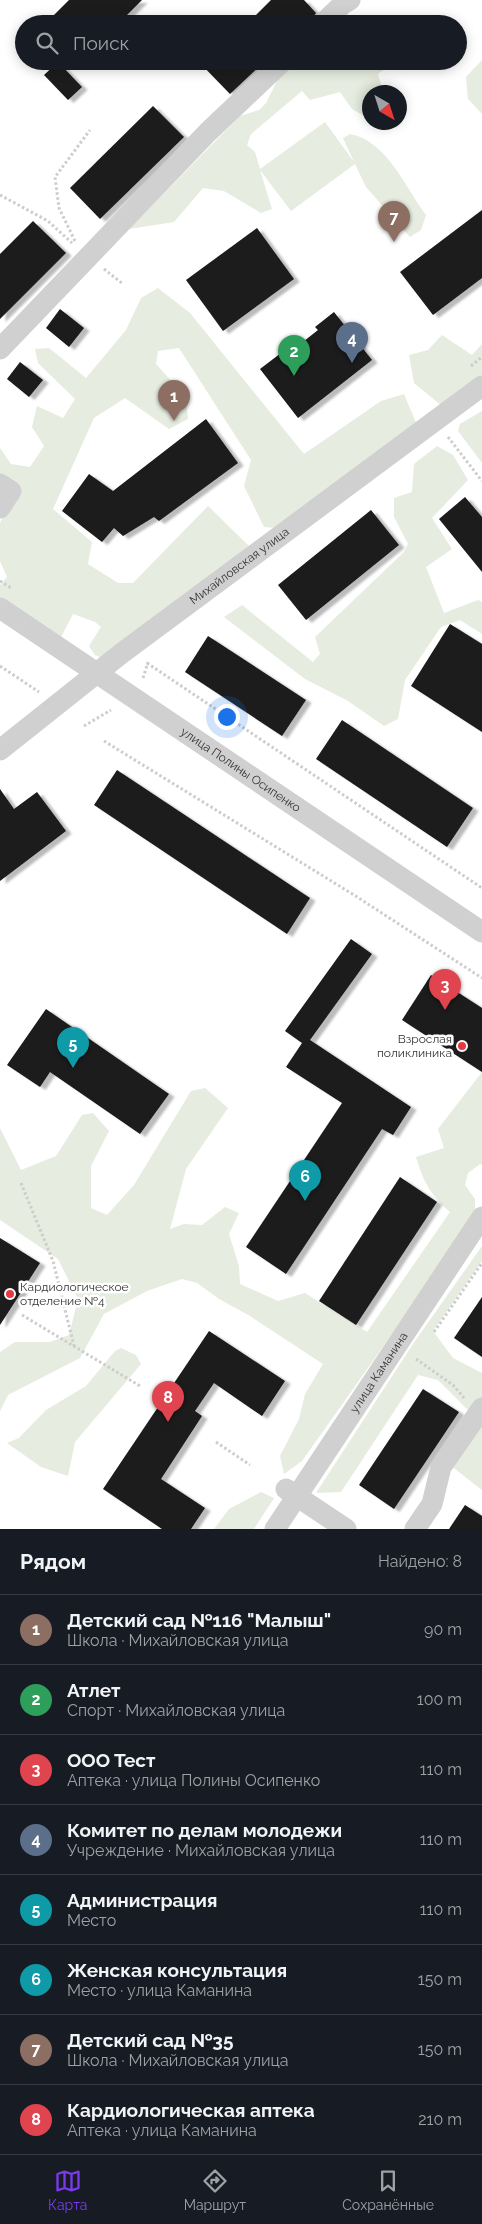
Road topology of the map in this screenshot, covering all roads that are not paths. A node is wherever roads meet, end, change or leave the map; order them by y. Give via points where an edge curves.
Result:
1 (350, 0) edge
2 (331, 15) edge
3 (273, 70) edge
4 (0, 349) edge
5 (482, 386) edge
6 (0, 484) edge
7 (0, 508) edge
8 (0, 608) edge
9 (97, 673) junction
10 (0, 750) edge
11 (482, 932) edge
12 (482, 1216) edge
13 (482, 1408) edge
14 (291, 1492) junction
15 (275, 1529) edge
16 (346, 1529) edge
17 (415, 1529) edge

1 - 2 street
3 - 4 street via 208,132
5 - 9 street, Михайловская улица
6 - 7 street via 11,491
8 - 9 street, улица Полины Осипенко
9 - 10 street, Михайловская улица
9 - 11 street, улица Полины Осипенко
12 - 14 street, улица Каманина
13 - 17 street via 441,1467 432,1504
14 - 15 street, улица Каманина
14 - 16 street

